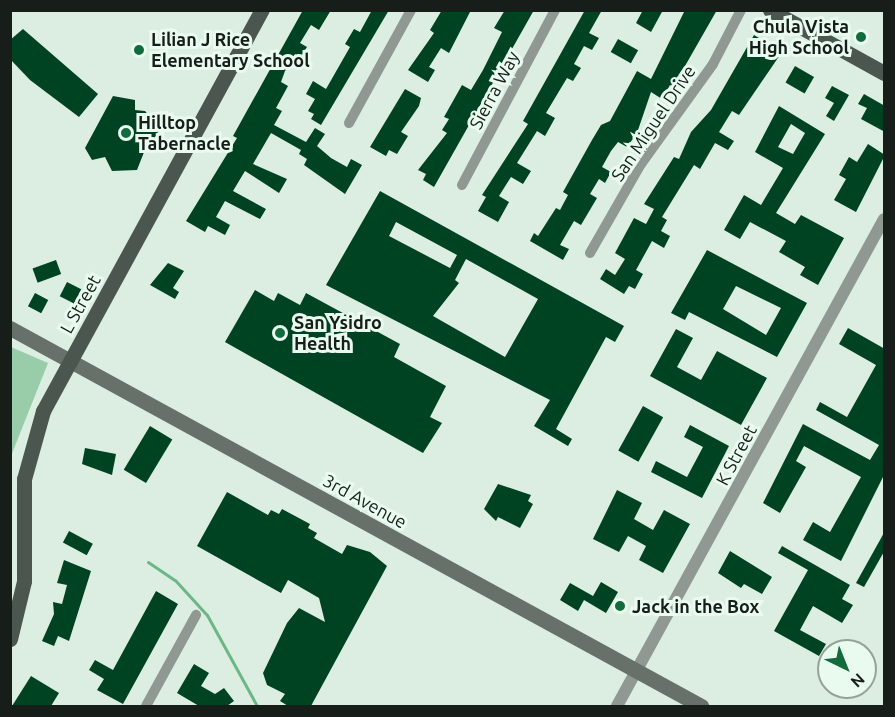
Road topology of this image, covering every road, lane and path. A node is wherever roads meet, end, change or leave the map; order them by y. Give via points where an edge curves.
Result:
1 (262, 10) edge
2 (411, 10) edge
3 (555, 10) edge
4 (741, 10) edge
5 (770, 10) edge
6 (885, 73) edge
7 (349, 123) dead end
8 (462, 185) dead end
9 (885, 219) edge
10 (590, 253) dead end
11 (10, 328) edge
12 (71, 362) junction
13 (196, 615) dead end
14 (10, 639) edge
15 (638, 671) junction
16 (151, 705) edge
17 (617, 706) edge
18 (701, 706) edge

1 - 12 main road, L Street
2 - 7 street
3 - 8 street, Sierra Way
4 - 10 street, San Miguel Drive via 713,64 641,164
5 - 6 main road
9 - 15 street, K Street
11 - 12 main road, 3rd Avenue
12 - 14 main road, L Street via 43,411 28,457 24,479 24,581
12 - 15 main road, 3rd Avenue
13 - 16 street
15 - 17 street, K Street
15 - 18 main road, 3rd Avenue

